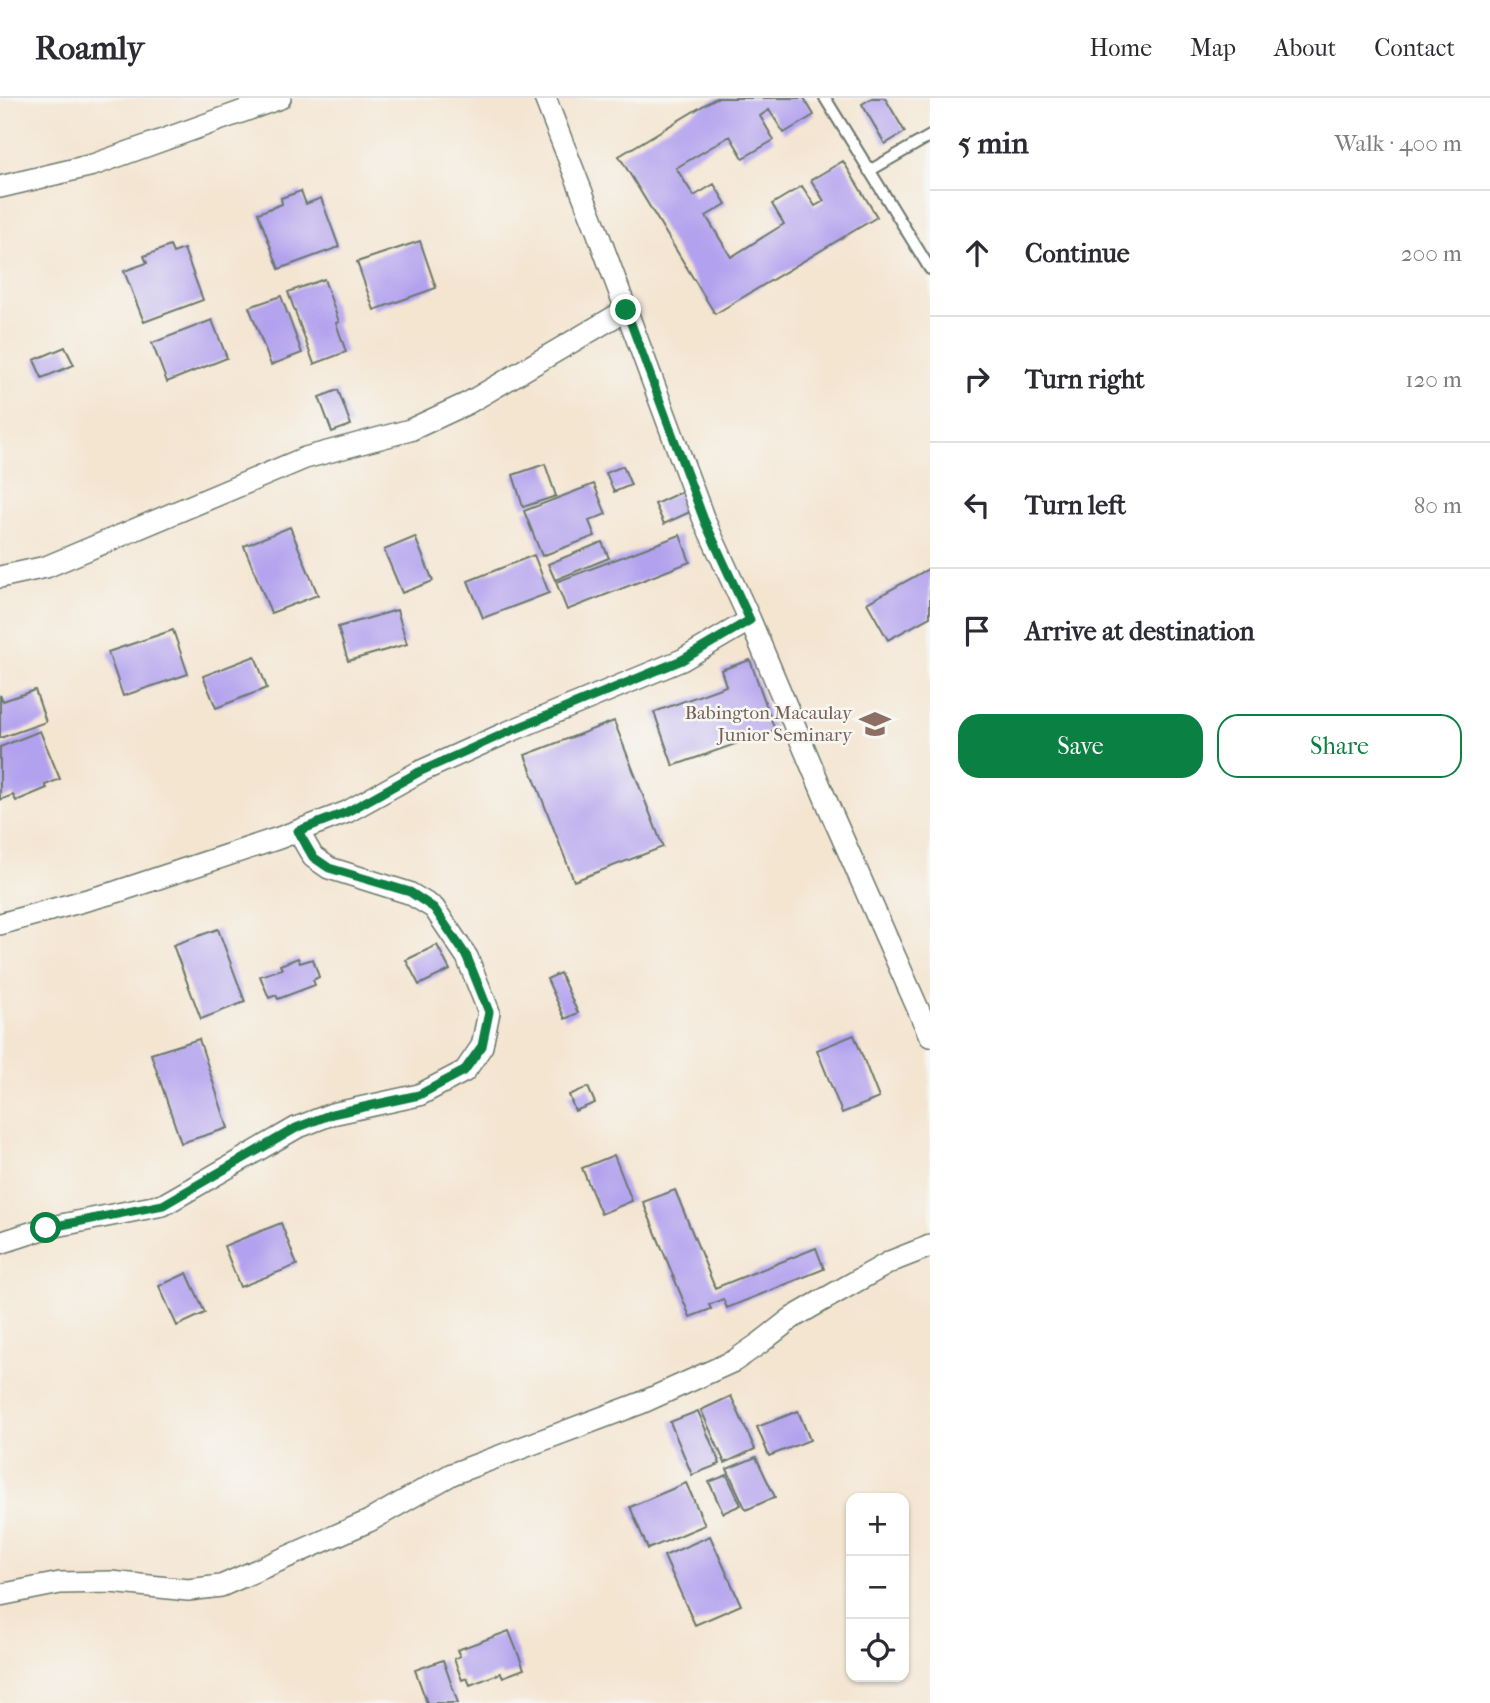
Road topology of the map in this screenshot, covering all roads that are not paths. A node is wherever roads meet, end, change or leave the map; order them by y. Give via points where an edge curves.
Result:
1 (280, 98) edge
2 (545, 98) edge
3 (825, 98) edge
4 (930, 136) edge
5 (869, 171) junction
6 (0, 187) edge
7 (930, 269) edge
8 (626, 310) junction
9 (0, 577) edge
10 (750, 620) junction
11 (298, 831) junction
12 (0, 923) edge
13 (930, 1036) edge
14 (0, 1243) edge
15 (930, 1246) edge
16 (0, 1595) edge

1 - 6 street via 93,164
2 - 8 street
3 - 5 lane
4 - 5 lane
5 - 7 lane
8 - 9 street via 468,403 410,430 305,458 46,567
8 - 10 street via 704,520
10 - 11 street via 682,660 508,732 419,772 347,812
10 - 13 street
11 - 12 street via 116,892
11 - 14 street via 313,857 329,868 410,892 434,908 467,957 489,1012 482,1046 470,1063 464,1071 419,1095 332,1114 296,1128 163,1205 46,1228
15 - 16 street via 892,1261 792,1318 734,1361 641,1403 452,1474 369,1521 221,1586 188,1590 111,1582 60,1583

